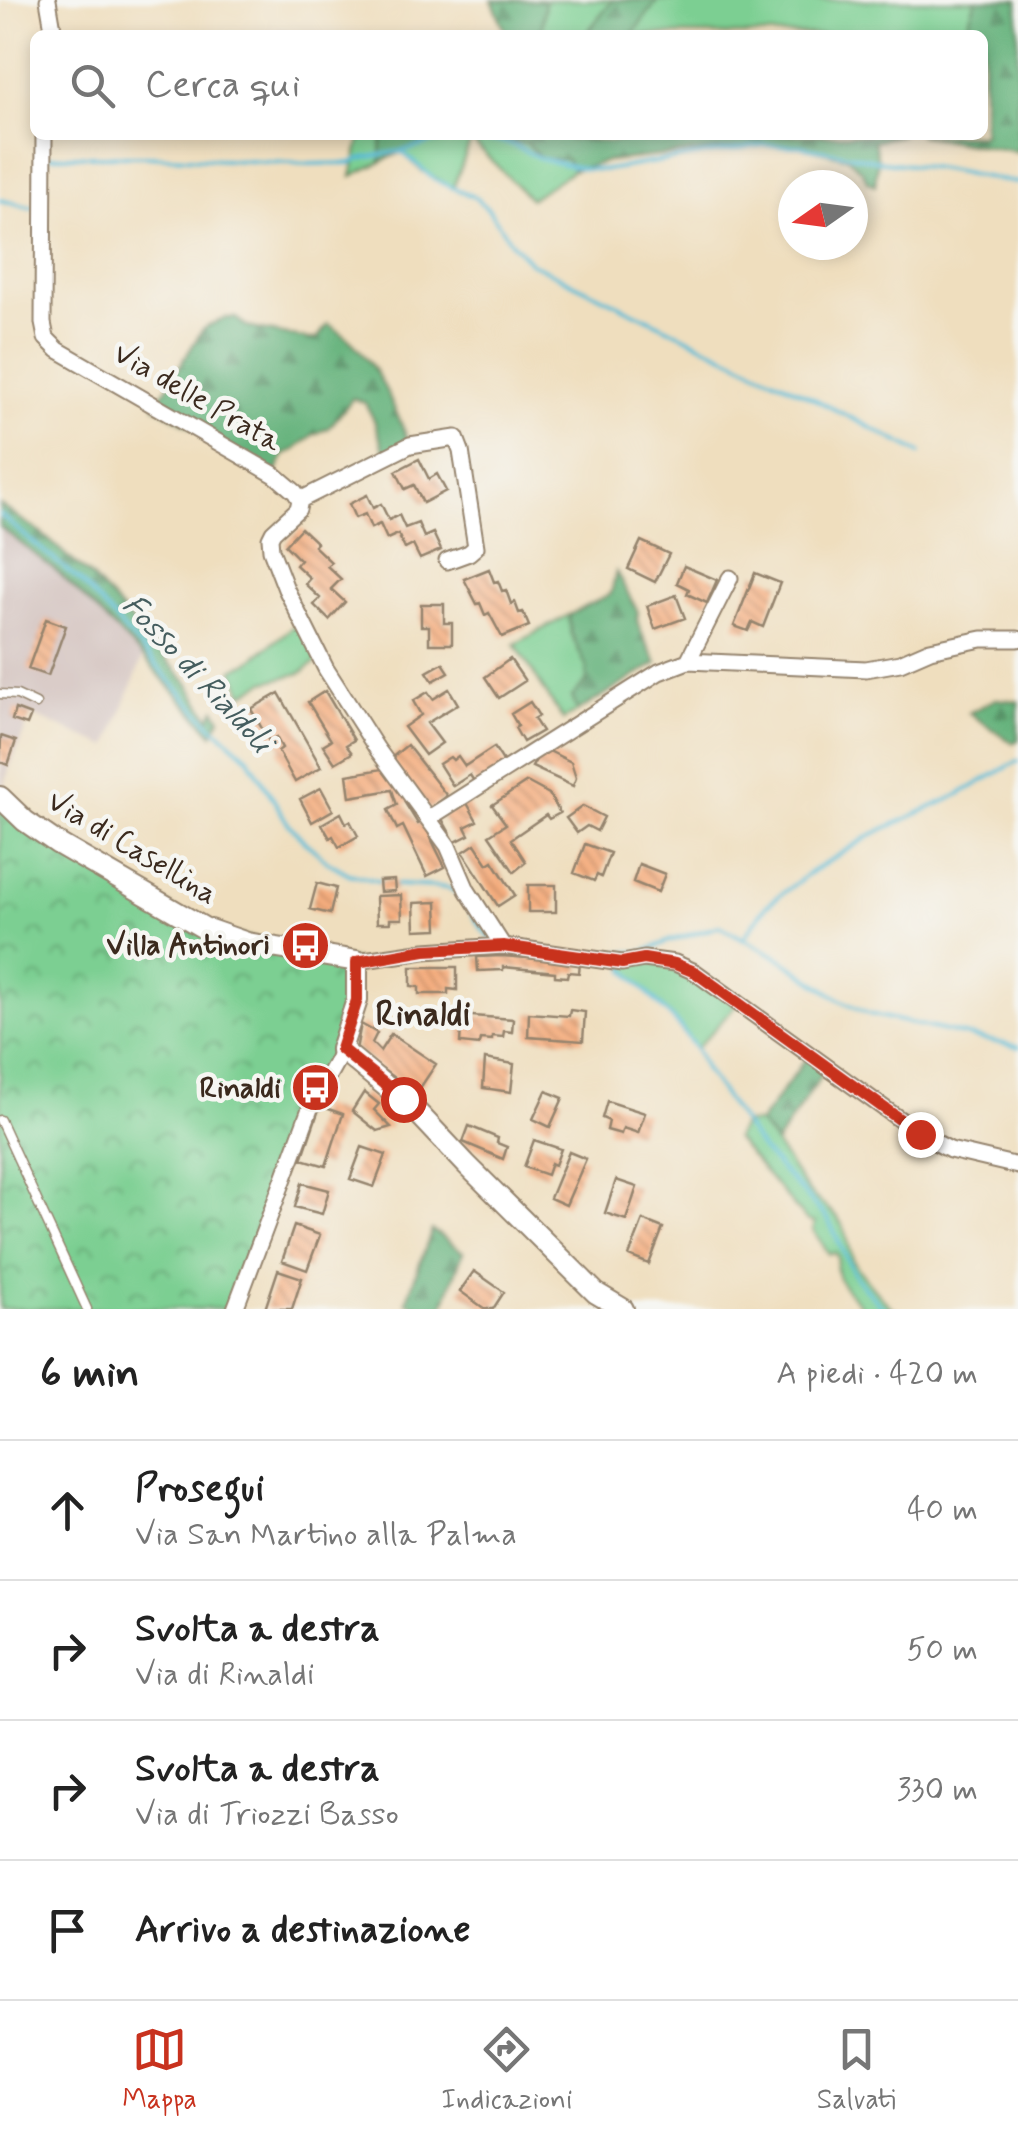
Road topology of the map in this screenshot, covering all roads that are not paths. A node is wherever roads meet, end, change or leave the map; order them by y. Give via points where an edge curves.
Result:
1 (48, 0) edge
2 (53, 30) edge
3 (44, 140) edge
4 (300, 500) junction
5 (447, 561) dead end
6 (730, 578) dead end
7 (1018, 639) edge
8 (688, 661) junction
9 (0, 694) edge
10 (36, 704) dead end
11 (0, 797) edge
12 (430, 818) junction
13 (503, 946) junction
14 (357, 962) junction
15 (341, 1049) junction
16 (0, 1120) edge
17 (1018, 1166) edge
18 (87, 1309) edge
19 (235, 1309) edge
20 (623, 1309) edge

1 - 2 street
3 - 4 street, Via delle Prata via 46,338 275,475
4 - 5 street via 410,445 456,438 476,546
4 - 12 street via 270,538 286,589 326,669
6 - 8 street
7 - 8 street via 982,639 866,669
8 - 12 street via 659,672
9 - 10 lane
11 - 14 street, Via di Casellina via 57,843 204,928 247,943
12 - 13 street
13 - 14 street
13 - 17 street via 622,963 644,959 695,972 920,1134 950,1150
14 - 15 street via 357,1000
15 - 19 street via 311,1106
15 - 20 street via 417,1112 596,1293
16 - 18 lane

